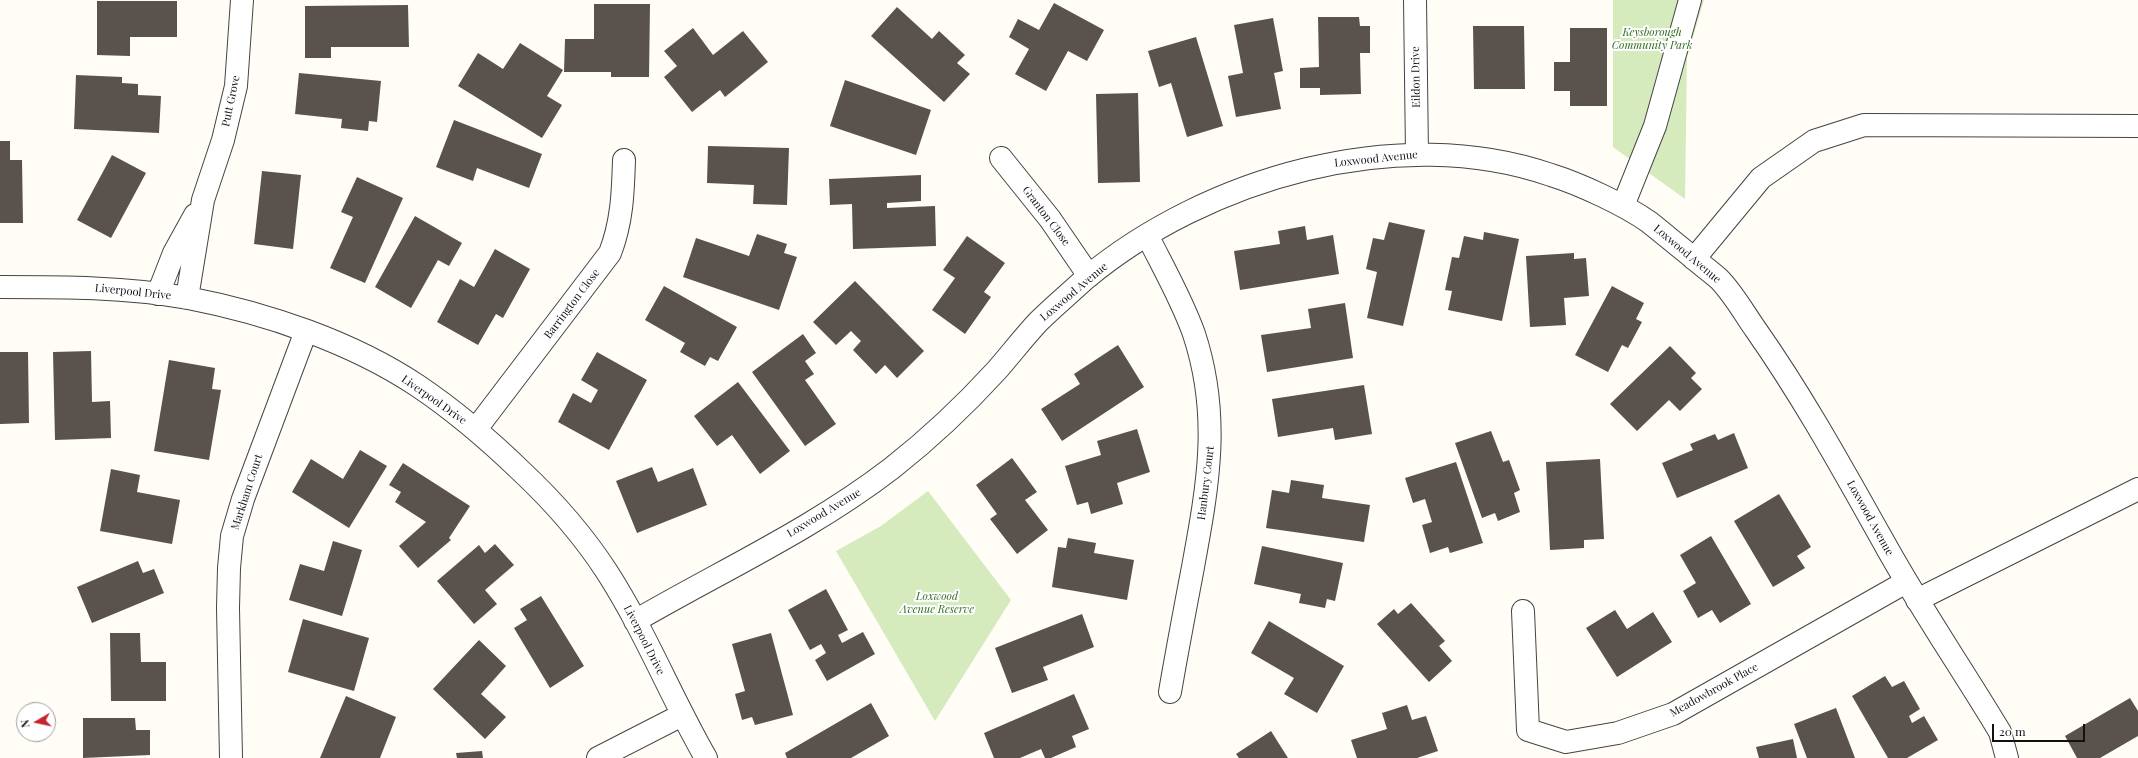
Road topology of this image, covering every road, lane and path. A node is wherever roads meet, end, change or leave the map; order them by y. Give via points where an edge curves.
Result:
1 (242, 0) edge
2 (1415, 0) edge
3 (1690, 0) edge
4 (2138, 126) edge
5 (1417, 154) junction
6 (1001, 158) dead end
7 (624, 160) dead end
8 (203, 200) junction
9 (1623, 206) junction
10 (1147, 235) junction
11 (1694, 259) junction
12 (1089, 276) junction
13 (0, 287) edge
14 (158, 294) junction
15 (188, 298) junction
16 (306, 331) junction
17 (476, 429) junction
18 (2138, 489) edge
19 (1911, 591) junction
20 (1523, 611) dead end
21 (636, 620) junction
22 (1170, 692) dead end
23 (682, 715) junction
24 (231, 758) edge
25 (598, 758) edge
26 (706, 758) edge
27 (2007, 758) edge

1 - 8 street, Putt Grove via 236,86 223,140
2 - 5 street, Eildon Drive
3 - 9 street via 1656,126
4 - 11 street via 1864,124 1814,141 1761,178
5 - 9 street, Loxwood Avenue via 1521,166 1554,175
5 - 10 street, Loxwood Avenue via 1333,163 1294,172 1198,207
6 - 12 street, Granton Close via 1050,219
7 - 17 street, Barrington Close via 623,204 618,232 610,253
8 - 14 street, Putt Grove via 174,253
8 - 15 street, Putt Grove
9 - 11 street, Loxwood Avenue via 1647,221
10 - 12 street, Loxwood Avenue
10 - 22 street, Hanbury Court via 1194,334 1203,369 1211,442 1205,502
11 - 19 street, Loxwood Avenue via 1722,281 1769,348 1816,423
12 - 21 street, Loxwood Avenue via 1040,320 996,371 945,422 895,466 842,505
13 - 14 street, Liverpool Drive via 126,290
14 - 15 street, Liverpool Drive
15 - 16 street, Liverpool Drive via 244,311
16 - 17 street, Liverpool Drive via 366,357 417,386
16 - 24 street, Markham Court via 243,499 232,536 228,608
17 - 21 street, Liverpool Drive via 553,502 607,571
18 - 19 street
19 - 20 street, Meadowbrook Place via 1673,714 1618,733 1566,742 1528,730
19 - 27 street, Loxwood Avenue via 2000,732
21 - 23 street, Liverpool Drive
23 - 25 street
23 - 26 street, Liverpool Drive

